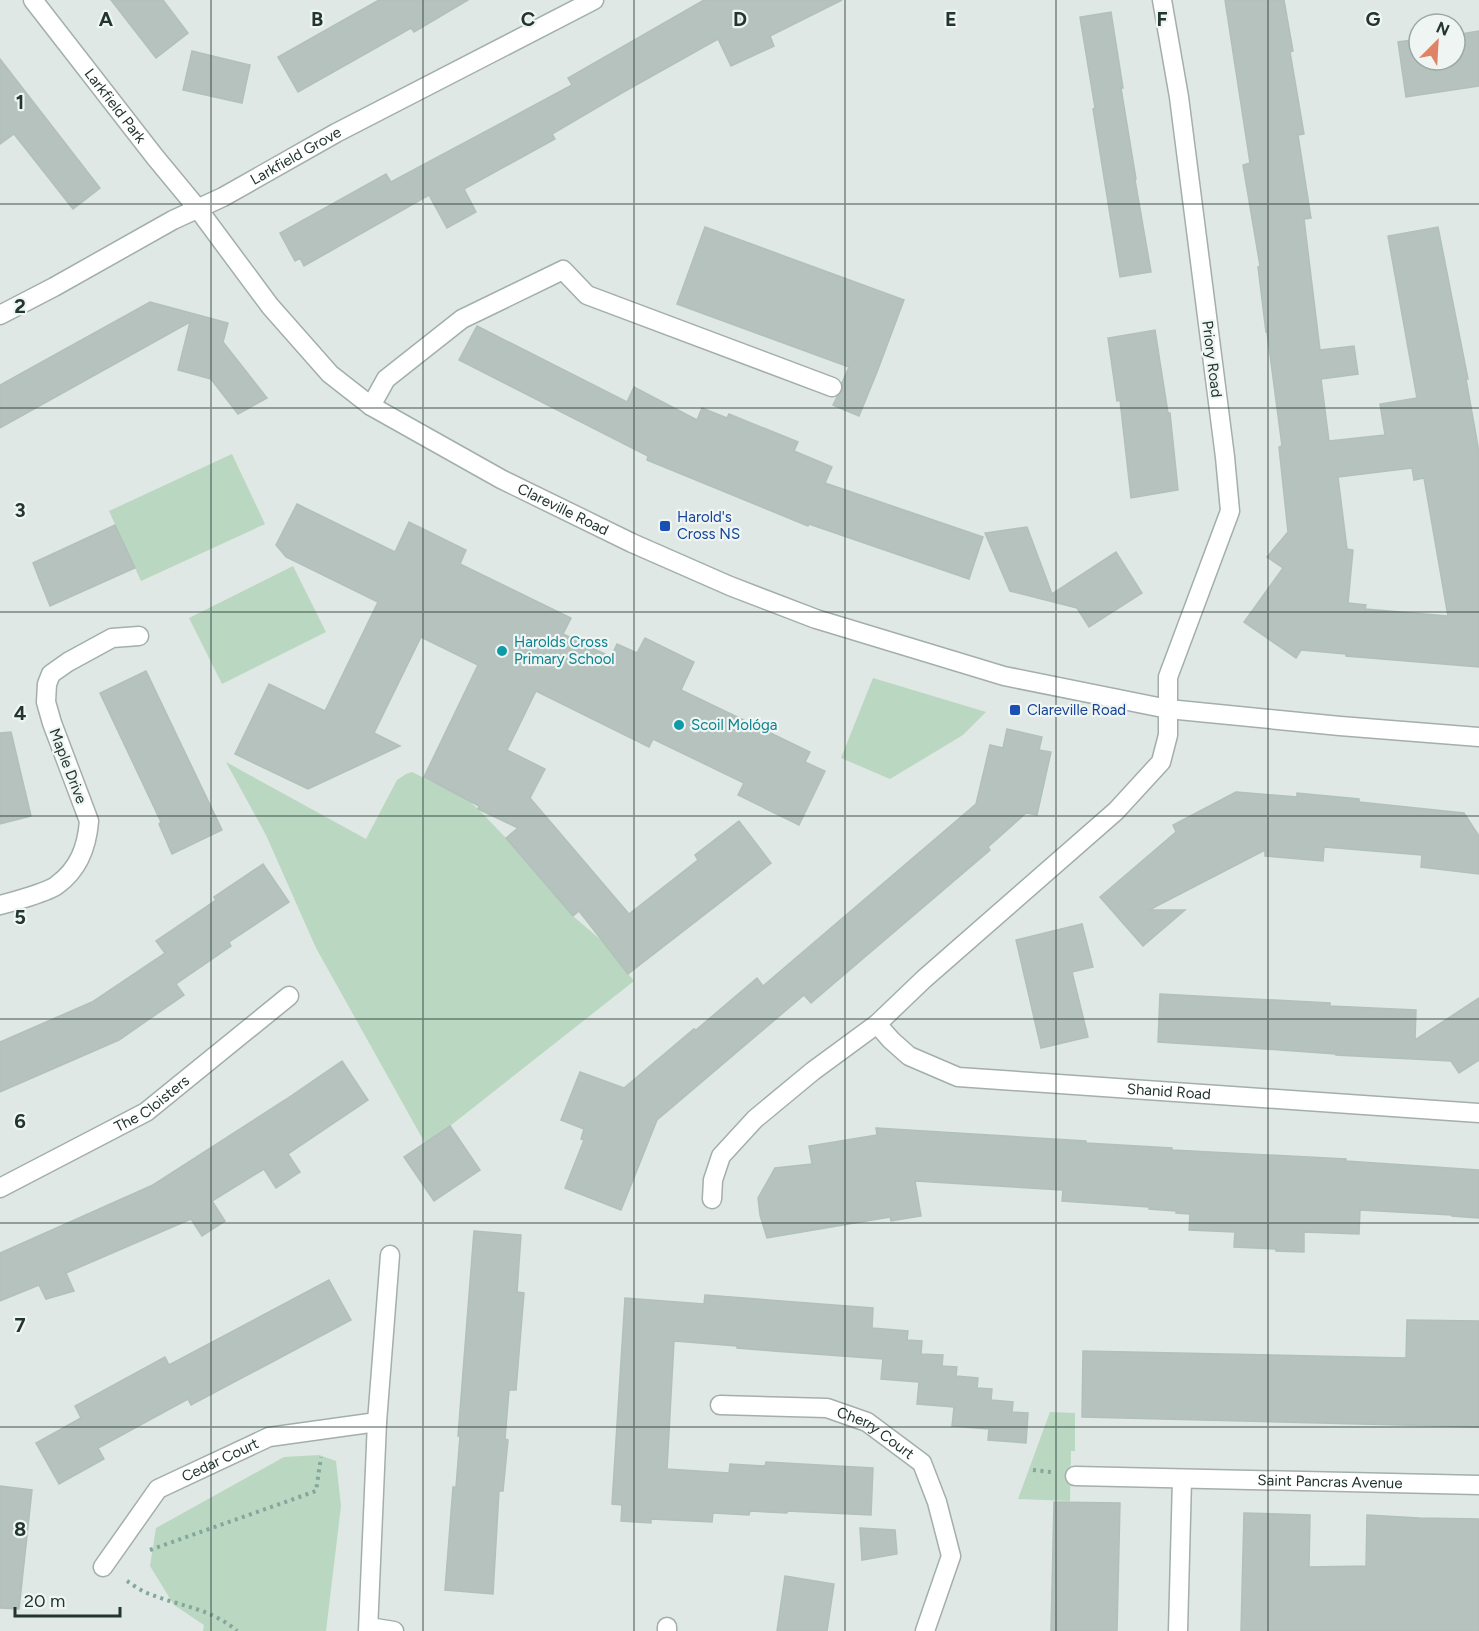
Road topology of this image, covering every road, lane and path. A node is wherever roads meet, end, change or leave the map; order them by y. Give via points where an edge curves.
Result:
1 (33, 0) edge
2 (594, 0) edge
3 (1162, 0) edge
4 (198, 209) junction
5 (0, 315) edge
6 (832, 387) dead end
7 (371, 406) junction
8 (139, 636) dead end
9 (1168, 710) junction
10 (1479, 737) edge
11 (0, 906) edge
12 (290, 996) dead end
13 (877, 1024) junction
14 (1479, 1113) edge
15 (0, 1188) edge
16 (712, 1199) dead end
17 (390, 1255) dead end
18 (720, 1405) dead end
19 (377, 1422) junction
20 (325, 1429) junction
21 (1075, 1476) dead end
22 (1182, 1479) junction
23 (1479, 1485) edge
24 (148, 1551) dead end
25 (103, 1567) joint
26 (368, 1629) edge
27 (237, 1631) edge
28 (394, 1631) edge
29 (925, 1631) edge
30 (1178, 1631) edge

1 - 4 street, Larkfield Park
2 - 4 street, Larkfield Grove
3 - 9 street, Priory Road via 1179,97 1230,510 1168,677
4 - 5 street, Larkfield Grove
4 - 7 street, Clareville Road via 277,315 330,374
6 - 7 street via 587,295 563,270 462,319 386,379
7 - 9 street, Clareville Road via 501,479 624,540 816,619 1004,676
8 - 11 street, Maple Drive via 112,638 51,674 46,702 89,821 88,838 69,874 55,887
9 - 10 street, Clareville Road
9 - 13 street via 1168,735 1161,762 1142,784
12 - 15 street, The Cloisters via 146,1112
13 - 14 street, Shanid Road via 909,1056 958,1077
13 - 16 street via 755,1119 721,1156
17 - 19 street
18 - 29 street, Cherry Court via 827,1408 867,1422 922,1463 951,1556
19 - 20 street, Cedar Court
19 - 26 street
20 - 24 path via 316,1491
20 - 25 street, Cedar Court via 269,1437 158,1489
21 - 22 street, Saint Pancras Avenue
22 - 23 street, Saint Pancras Avenue
22 - 30 street
25 - 27 path via 146,1593 226,1621
26 - 28 street

